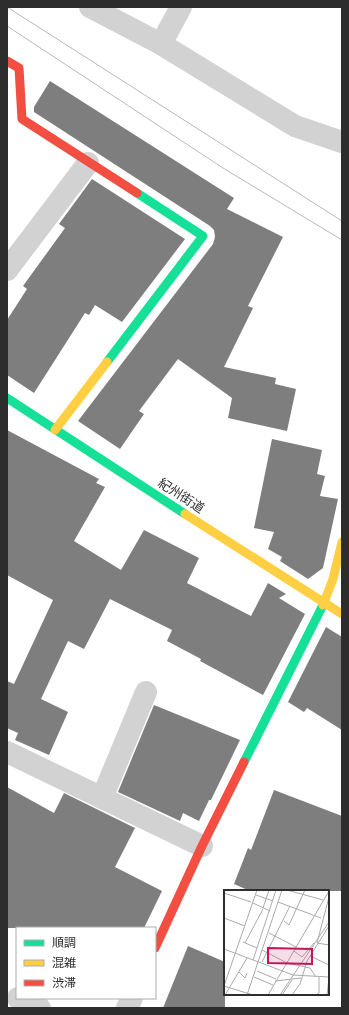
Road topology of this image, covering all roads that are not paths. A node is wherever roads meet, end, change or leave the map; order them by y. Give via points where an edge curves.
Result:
1 (90, 7) edge
2 (181, 7) edge
3 (161, 44) junction
4 (7, 61) edge
5 (342, 142) edge
6 (88, 163) junction
7 (7, 270) edge
8 (7, 398) edge
9 (56, 430) junction
10 (342, 542) edge
11 (324, 604) junction
12 (342, 614) edge
13 (146, 692) dead end
14 (7, 752) edge
15 (102, 798) junction
16 (202, 846) junction
17 (156, 946) edge
18 (20, 999) edge
19 (132, 999) edge
20 (40, 1008) edge
21 (127, 1008) edge

1 - 3 street
2 - 3 street
3 - 5 street via 296,126
4 - 6 street via 18,68 22,119
6 - 7 street
6 - 9 street via 204,236
8 - 9 street, 紀州街道
9 - 11 street, 紀州街道
10 - 11 street via 334,579
11 - 12 street, 紀州街道
11 - 16 street
13 - 15 street
14 - 15 street
15 - 16 street
16 - 17 street
18 - 20 street
19 - 21 street

